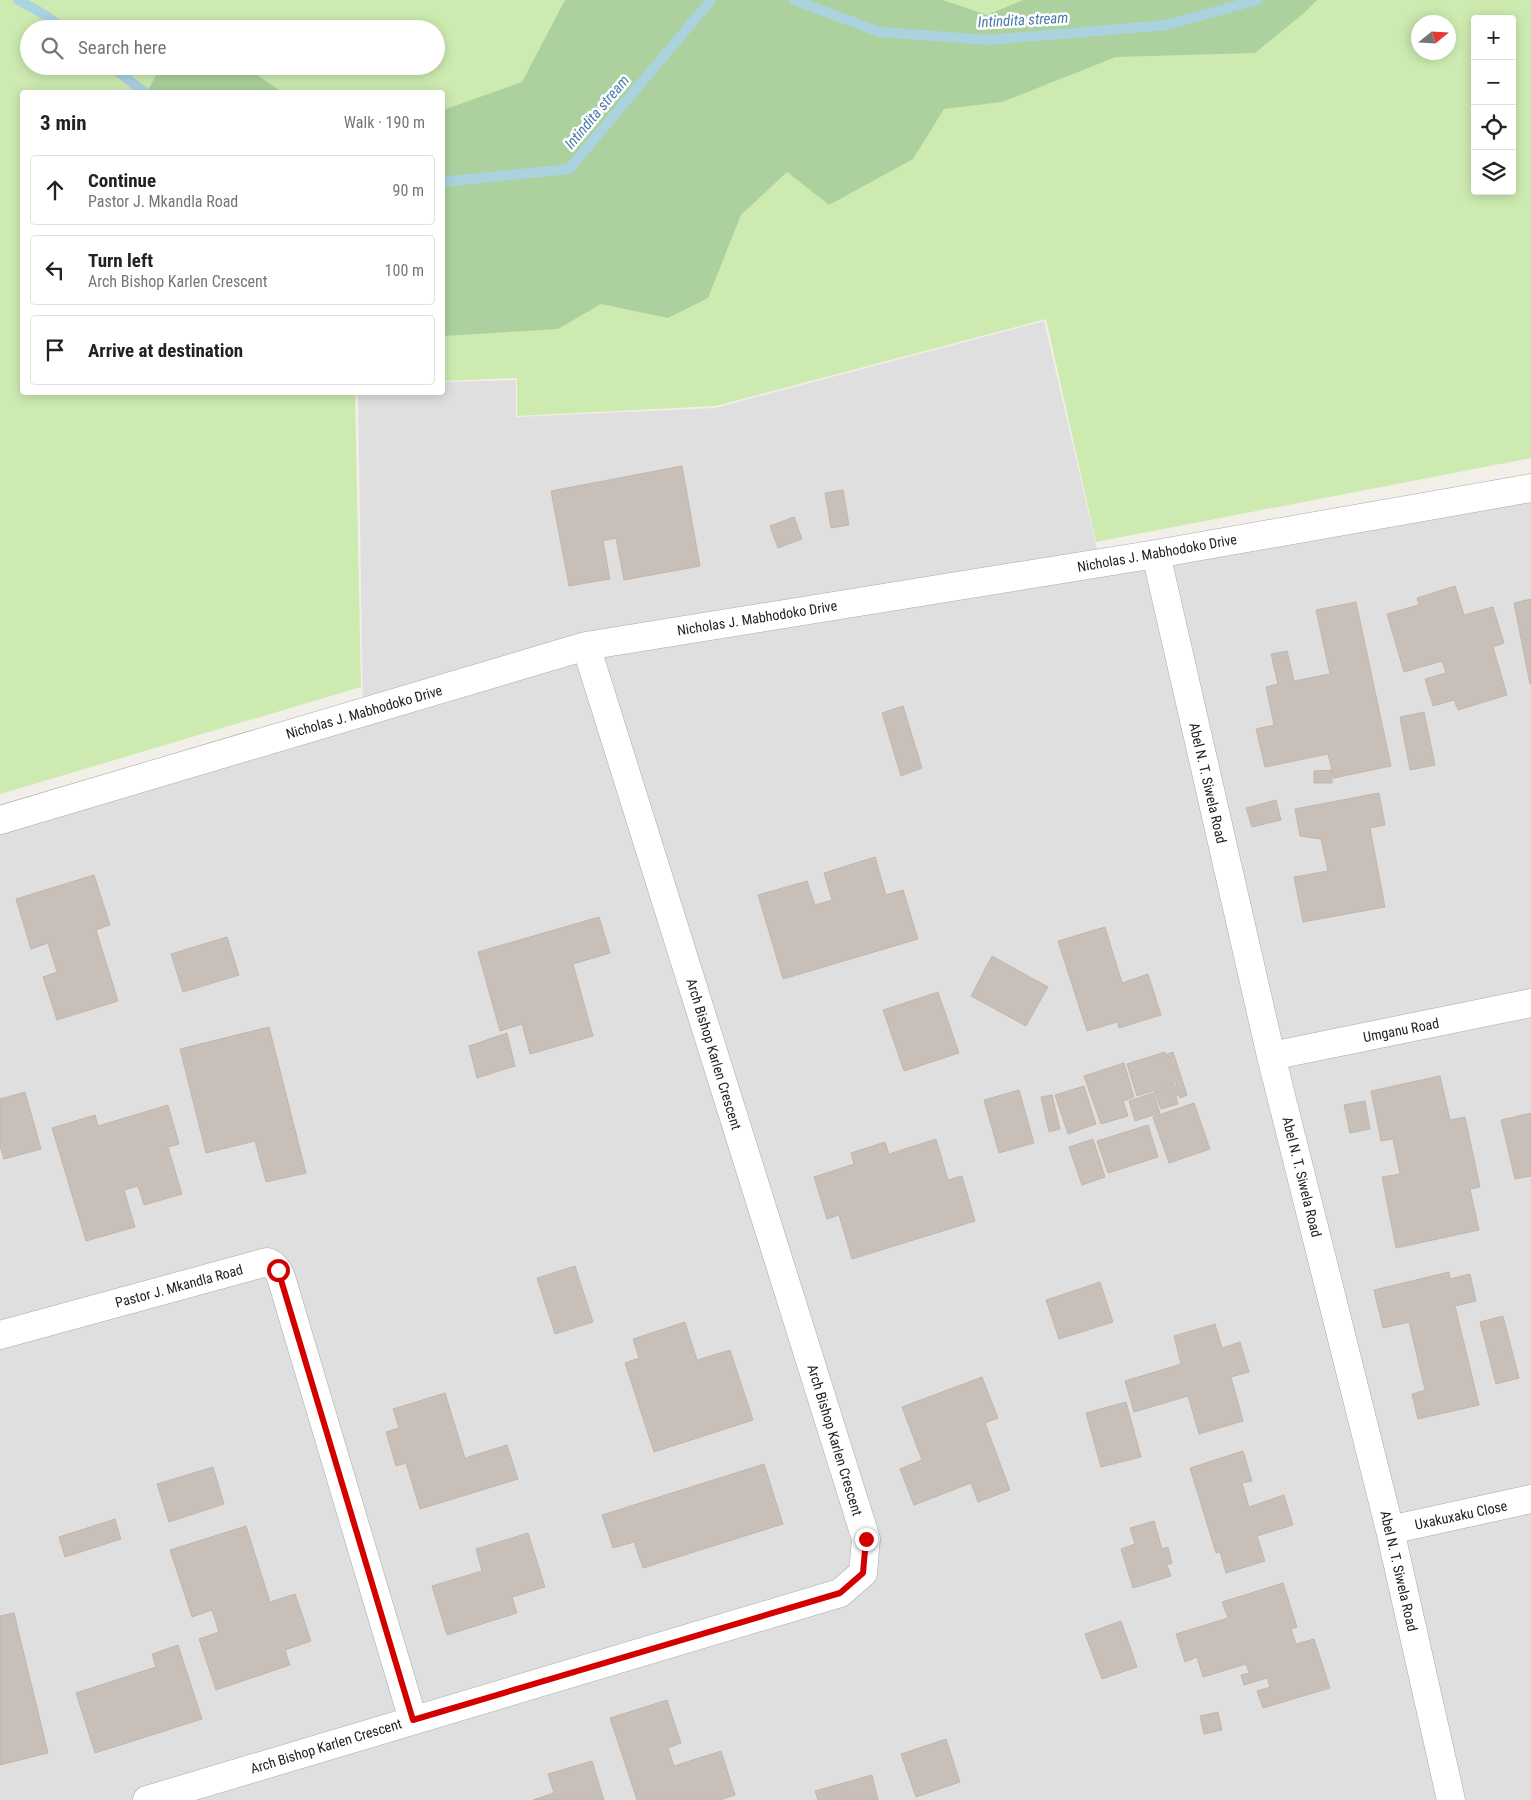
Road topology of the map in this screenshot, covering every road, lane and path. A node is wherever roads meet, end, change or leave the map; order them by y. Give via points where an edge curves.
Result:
1 (1531, 488) edge
2 (1156, 554) junction
3 (586, 646) junction
4 (0, 820) edge
5 (1531, 1003) edge
6 (1271, 1056) junction
7 (0, 1335) edge
8 (1531, 1499) edge
9 (1390, 1530) junction
10 (413, 1720) junction
11 (175, 1796) edge
12 (147, 1800) edge
13 (1451, 1800) edge

1 - 2 street, Nicholas J. Mabhodoko Drive
2 - 3 street, Nicholas J. Mabhodoko Drive
2 - 6 street, Abel N. T. Siwela Road
3 - 4 street, Nicholas J. Mabhodoko Drive
3 - 10 street, Arch Bishop Karlen Crescent via 866,1539 863,1573 840,1593
5 - 6 street, Umganu Road
6 - 9 street, Abel N. T. Siwela Road
7 - 10 street, Pastor J. Mkandla Road via 271,1263 281,1277
8 - 9 street, Uxakuxaku Close
9 - 13 street, Abel N. T. Siwela Road
10 - 11 street, Arch Bishop Karlen Crescent
11 - 12 street, Arch Bishop Karlen Crescent

